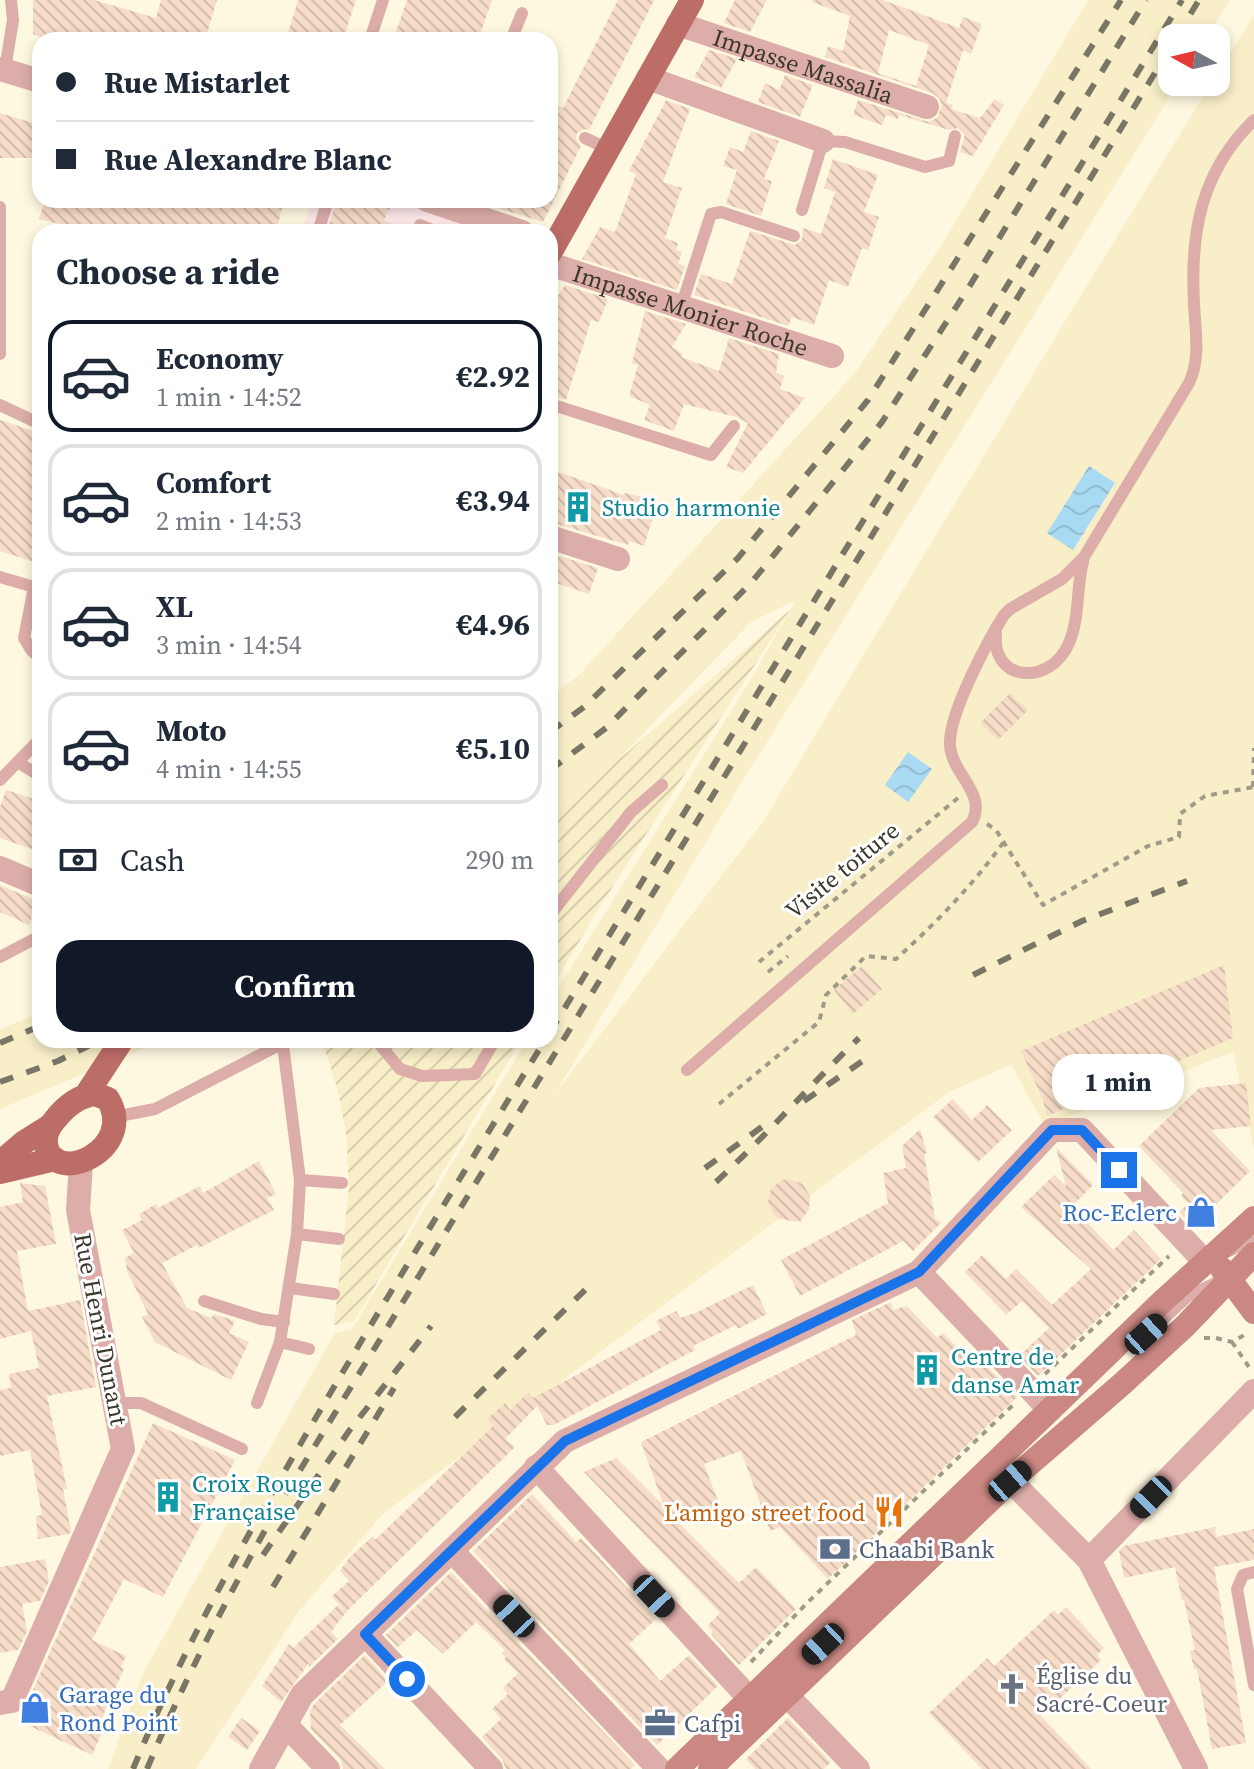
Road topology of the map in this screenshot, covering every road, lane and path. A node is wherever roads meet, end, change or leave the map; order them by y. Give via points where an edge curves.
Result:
1 (11, 0) edge
2 (383, 0) edge
3 (692, 0) edge
4 (522, 13) dead end
5 (678, 24) junction
6 (373, 32) edge
7 (514, 32) edge
8 (3, 70) edge
9 (648, 78) junction
10 (32, 79) edge
11 (927, 107) dead end
12 (1254, 120) edge
13 (955, 136) dead end
14 (585, 138) dead end
15 (823, 141) junction
16 (608, 149) junction
17 (0, 207) edge
18 (444, 208) edge
19 (802, 210) dead end
20 (489, 224) edge
21 (794, 236) dead end
22 (558, 238) edge
23 (558, 253) edge
24 (0, 294) edge
25 (681, 307) junction
26 (0, 354) edge
27 (832, 356) dead end
28 (0, 405) edge
29 (558, 407) edge
30 (32, 420) edge
31 (734, 426) dead end
32 (558, 540) edge
33 (1084, 557) junction
34 (618, 559) dead end
35 (0, 577) edge
36 (32, 586) edge
37 (32, 597) edge
38 (999, 622) junction
39 (32, 651) edge
40 (32, 748) edge
41 (1254, 748) edge
42 (19, 763) junction
43 (32, 771) edge
44 (0, 780) edge
45 (662, 785) dead end
46 (1253, 787) edge
47 (960, 797) dead end
48 (975, 817) junction
49 (1003, 843) junction
50 (0, 868) edge
51 (32, 882) edge
52 (558, 905) edge
53 (32, 940) edge
54 (0, 957) edge
55 (759, 962) dead end
56 (116, 1048) edge
57 (120, 1048) edge
58 (274, 1048) edge
59 (287, 1048) edge
60 (383, 1048) edge
61 (490, 1048) edge
62 (687, 1070) dead end
63 (86, 1095) junction
64 (719, 1104) dead end
65 (113, 1111) junction
66 (50, 1126) junction
67 (55, 1159) junction
68 (81, 1162) junction
69 (0, 1163) edge
70 (0, 1172) edge
71 (300, 1180) junction
72 (342, 1183) dead end
73 (1254, 1218) edge
74 (297, 1234) junction
75 (1254, 1238) edge
76 (339, 1239) dead end
77 (1185, 1240) junction
78 (1254, 1254) edge
79 (1205, 1262) junction
80 (919, 1272) junction
81 (1229, 1280) junction
82 (290, 1288) junction
83 (334, 1294) dead end
84 (204, 1301) dead end
85 (1254, 1312) edge
86 (284, 1322) junction
87 (280, 1342) junction
88 (1232, 1342) dead end
89 (309, 1349) dead end
90 (1254, 1375) edge
91 (1030, 1388) junction
92 (1254, 1391) edge
93 (115, 1403) junction
94 (257, 1403) dead end
95 (1050, 1410) junction
96 (242, 1449) dead end
97 (536, 1467) junction
98 (1001, 1472) junction
99 (452, 1551) junction
100 (1089, 1560) junction
101 (1254, 1572) edge
102 (365, 1634) junction
103 (1254, 1685) edge
104 (779, 1686) junction
105 (751, 1701) junction
106 (0, 1703) edge
107 (287, 1726) junction
108 (261, 1769) edge
109 (328, 1769) edge
110 (491, 1769) edge
111 (659, 1769) edge
112 (677, 1769) edge
113 (693, 1769) edge
114 (710, 1769) edge
115 (858, 1769) edge
116 (1196, 1769) edge

1 - 8 lane via 13,20
2 - 6 lane
3 - 5 main road
4 - 7 lane
5 - 9 main road
5 - 11 street, Impasse Massalia
8 - 10 street
9 - 15 street
9 - 16 main road
12 - 33 lane via 1216,169 1201,206 1193,248 1197,353 1192,376
13 - 15 lane via 949,161 925,167 845,142
14 - 16 lane
15 - 19 lane
16 - 22 main road
17 - 24 lane
18 - 20 street
21 - 25 lane via 721,212 711,214
23 - 25 street, Impasse Monier Roche
24 - 26 lane
25 - 27 street, Impasse Monier Roche
28 - 30 lane
29 - 31 lane via 711,455
32 - 34 street
33 - 38 lane via 1062,579 1010,609
33 - 38 lane via 1069,643 1048,669 1023,673 1001,660 995,643
35 - 36 lane
37 - 39 lane via 24,638
38 - 48 lane via 950,736 952,761 976,800
40 - 42 lane
41 - 46 path
42 - 43 lane
42 - 44 lane
45 - 52 lane via 631,812
46 - 49 path via 1205,796 1180,814 1179,837 1148,846 1043,905
47 - 55 path, Visite toiture
48 - 49 path via 996,830
48 - 62 lane
49 - 64 path via 978,878 923,935 896,959 866,956 826,995 819,1022
50 - 51 street
53 - 54 lane
56 - 63 main road
57 - 65 main road
58 - 65 lane via 155,1109
59 - 71 lane
60 - 61 lane via 400,1069 422,1076 475,1074
63 - 65 main road via 103,1096
63 - 66 main road
65 - 68 main road via 107,1144
66 - 67 main road via 46,1147
66 - 69 main road
67 - 68 main road
67 - 70 main road
68 - 93 street, Rue Henri Dunant via 78,1210
71 - 72 lane
71 - 74 lane
73 - 79 main road
74 - 76 lane
74 - 82 lane
75 - 79 lane
77 - 79 street
77 - 80 street via 1082,1130 1052,1130
77 - 91 path
78 - 81 main road
79 - 81 main road via 1222,1269
79 - 95 main road
80 - 91 street
80 - 97 street via 565,1441
81 - 85 main road
81 - 98 main road via 1122,1384
82 - 83 lane
82 - 86 lane
84 - 86 lane
86 - 87 lane
87 - 89 lane
87 - 94 lane
88 - 90 path
91 - 95 street
91 - 105 path via 806,1604
92 - 100 street
93 - 96 lane via 141,1403
93 - 106 street, Rue Henri Dunant via 123,1449 12,1701
95 - 98 main road
97 - 99 street
97 - 105 street
98 - 100 street
98 - 104 main road
99 - 102 street
99 - 111 street
100 - 116 street
101 - 103 lane via 1243,1575 1237,1589
102 - 107 street via 302,1695
102 - 110 street
104 - 105 main road
104 - 115 street
105 - 112 main road
105 - 113 lane
105 - 114 main road
107 - 108 street
107 - 109 street

